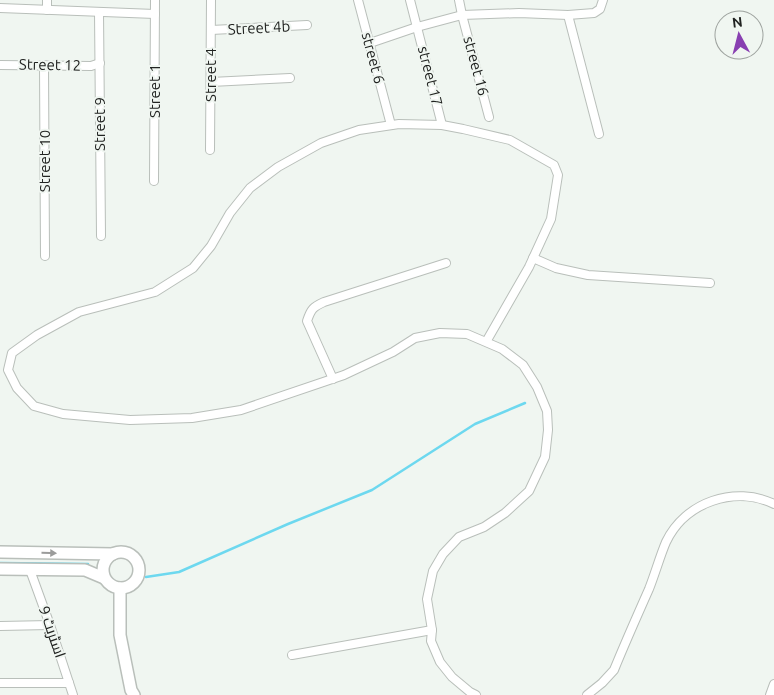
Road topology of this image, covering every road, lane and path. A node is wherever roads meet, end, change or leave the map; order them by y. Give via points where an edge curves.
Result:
1 (48, 0) edge
2 (155, 0) edge
3 (212, 0) edge
4 (358, 0) edge
5 (410, 0) edge
6 (459, 0) edge
7 (603, 0) edge
8 (0, 8) edge
9 (47, 10) junction
10 (99, 12) junction
11 (155, 14) junction
12 (462, 15) junction
13 (568, 15) junction
14 (307, 25) dead end
15 (417, 27) junction
16 (211, 30) junction
17 (370, 43) junction
18 (100, 63) junction
19 (0, 65) edge
20 (44, 65) junction
21 (290, 78) dead end
22 (211, 82) junction
23 (490, 117) dead end
24 (442, 125) junction
25 (391, 126) junction
26 (599, 134) dead end
27 (210, 150) dead end
28 (154, 182) dead end
29 (101, 236) dead end
30 (45, 256) dead end
31 (533, 258) junction
32 (446, 263) dead end
33 (710, 283) dead end
34 (486, 342) junction
35 (333, 379) junction
36 (774, 504) edge
37 (0, 552) edge
38 (113, 554) junction
39 (0, 570) edge
40 (30, 570) junction
41 (104, 578) junction
42 (120, 588) junction
43 (50, 625) junction
44 (0, 626) edge
45 (432, 630) junction
46 (292, 655) dead end
47 (0, 683) edge
48 (69, 683) junction
49 (774, 684) edge
50 (73, 695) edge
51 (134, 695) edge
52 (476, 695) edge
53 (587, 695) edge
54 (770, 695) edge

1 - 9 street
2 - 11 street, Street 1
3 - 16 street, Street 4
4 - 17 street, street 6
5 - 15 street, street 17
6 - 12 street, street 16
7 - 13 street via 600,9 594,13
8 - 9 street
9 - 10 street
10 - 11 street
10 - 18 street, Street 9
11 - 28 street, Street 1
12 - 13 street
12 - 15 street
12 - 23 street, street 16
13 - 26 street
14 - 16 street, Street 4b
15 - 17 street
15 - 24 street, street 17
16 - 22 street, Street 4
17 - 25 street, street 6
18 - 20 street, Street 12 via 91,66
18 - 29 street, Street 9
19 - 20 street, Street 12
20 - 30 street, Street 10
21 - 22 street
22 - 27 street, Street 4
24 - 25 street
24 - 31 street via 510,140 554,165 558,175 551,219
25 - 35 street via 359,130 321,143 278,167 250,188 193,268 155,292 80,312 37,335 12,353 8,370 17,388 34,406 63,414 130,420 192,418 240,410
31 - 33 street via 556,268 588,275
31 - 34 street
32 - 35 street via 314,307 307,321
34 - 35 street via 466,334 440,333 415,338 393,352
34 - 45 street via 502,349 523,365 537,387 546,411 545,457 529,491 484,527 459,537 444,554 433,572 427,599
36 - 53 street via 762,498 738,496 720,498 690,512 666,542 614,670
37 -> 38 street
38 - 41 street via 103,566
38 - 42 street via 129,554 138,566 134,582
39 - 40 street
40 - 41 street via 85,570
40 - 43 street, اسٹریٹ 9
41 - 42 street
42 - 51 street via 120,635
43 - 44 street
43 - 48 street, اسٹریٹ 9
45 - 46 street
45 - 52 street via 431,641 440,662 452,677
47 - 48 street
48 - 50 street, اسٹریٹ 9
49 - 54 street

